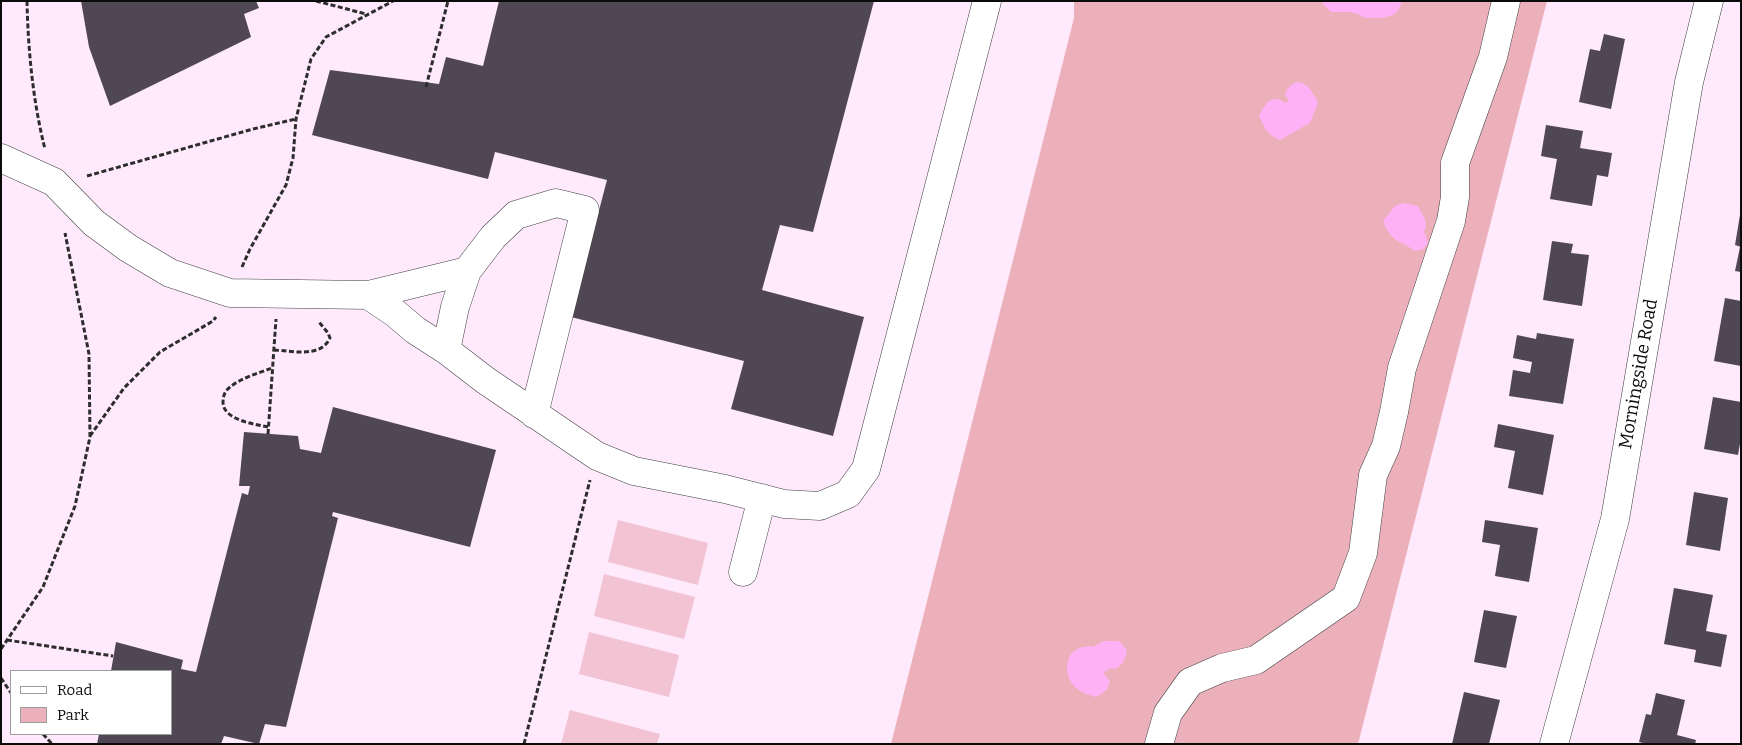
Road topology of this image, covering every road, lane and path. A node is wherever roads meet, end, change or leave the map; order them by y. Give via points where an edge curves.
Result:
1 (27, 1) edge
2 (316, 1) edge
3 (393, 1) edge
4 (448, 1) edge
5 (987, 1) edge
6 (1506, 1) edge
7 (1709, 1) edge
8 (367, 14) junction
9 (426, 87) dead end
10 (296, 119) junction
11 (1, 158) edge
12 (54, 182) junction
13 (64, 227) dead end
14 (466, 271) junction
15 (230, 293) junction
16 (278, 294) junction
17 (368, 295) junction
18 (317, 320) dead end
19 (274, 350) junction
20 (446, 350) junction
21 (272, 368) junction
22 (534, 414) junction
23 (268, 427) junction
24 (268, 434) dead end
25 (90, 437) junction
26 (597, 456) junction
27 (762, 498) junction
28 (743, 572) dead end
29 (7, 640) junction
30 (1, 649) edge
31 (113, 656) dead end
32 (1, 678) edge
33 (10, 692) edge
34 (524, 744) edge
35 (1159, 744) edge
36 (1554, 744) edge

1 - 12 path via 39,125
2 - 8 path
3 - 8 path
4 - 9 path
5 - 27 street via 866,469 848,494 820,506 784,504
6 - 35 street via 1477,106 1455,163 1451,221 1402,368 1386,446 1373,475 1363,553 1346,598 1256,660 1222,668 1190,682 1168,712
7 - 36 street, Morningside Road via 1689,82 1615,519
8 - 10 path via 326,37 311,59
10 - 12 path
10 - 15 path via 293,158 286,185
11 - 12 street
12 - 15 street via 94,223 128,248 170,273
13 - 25 path via 89,354
14 - 17 street
14 - 20 street
14 - 22 street via 516,214 556,203 585,210
15 - 16 street
15 - 25 path via 213,321 160,352 124,388
16 - 17 street
16 - 19 path
17 - 20 street
18 - 19 path via 330,338 322,348 312,352
19 - 21 path
20 - 22 street
21 - 23 path
21 - 23 path via 229,388 222,403 230,414 240,420
22 - 26 street
23 - 24 path
25 - 29 path via 75,506 43,586
26 - 27 street via 634,471
26 - 34 path
27 - 28 street
29 - 30 path
29 - 31 path
32 - 33 path

